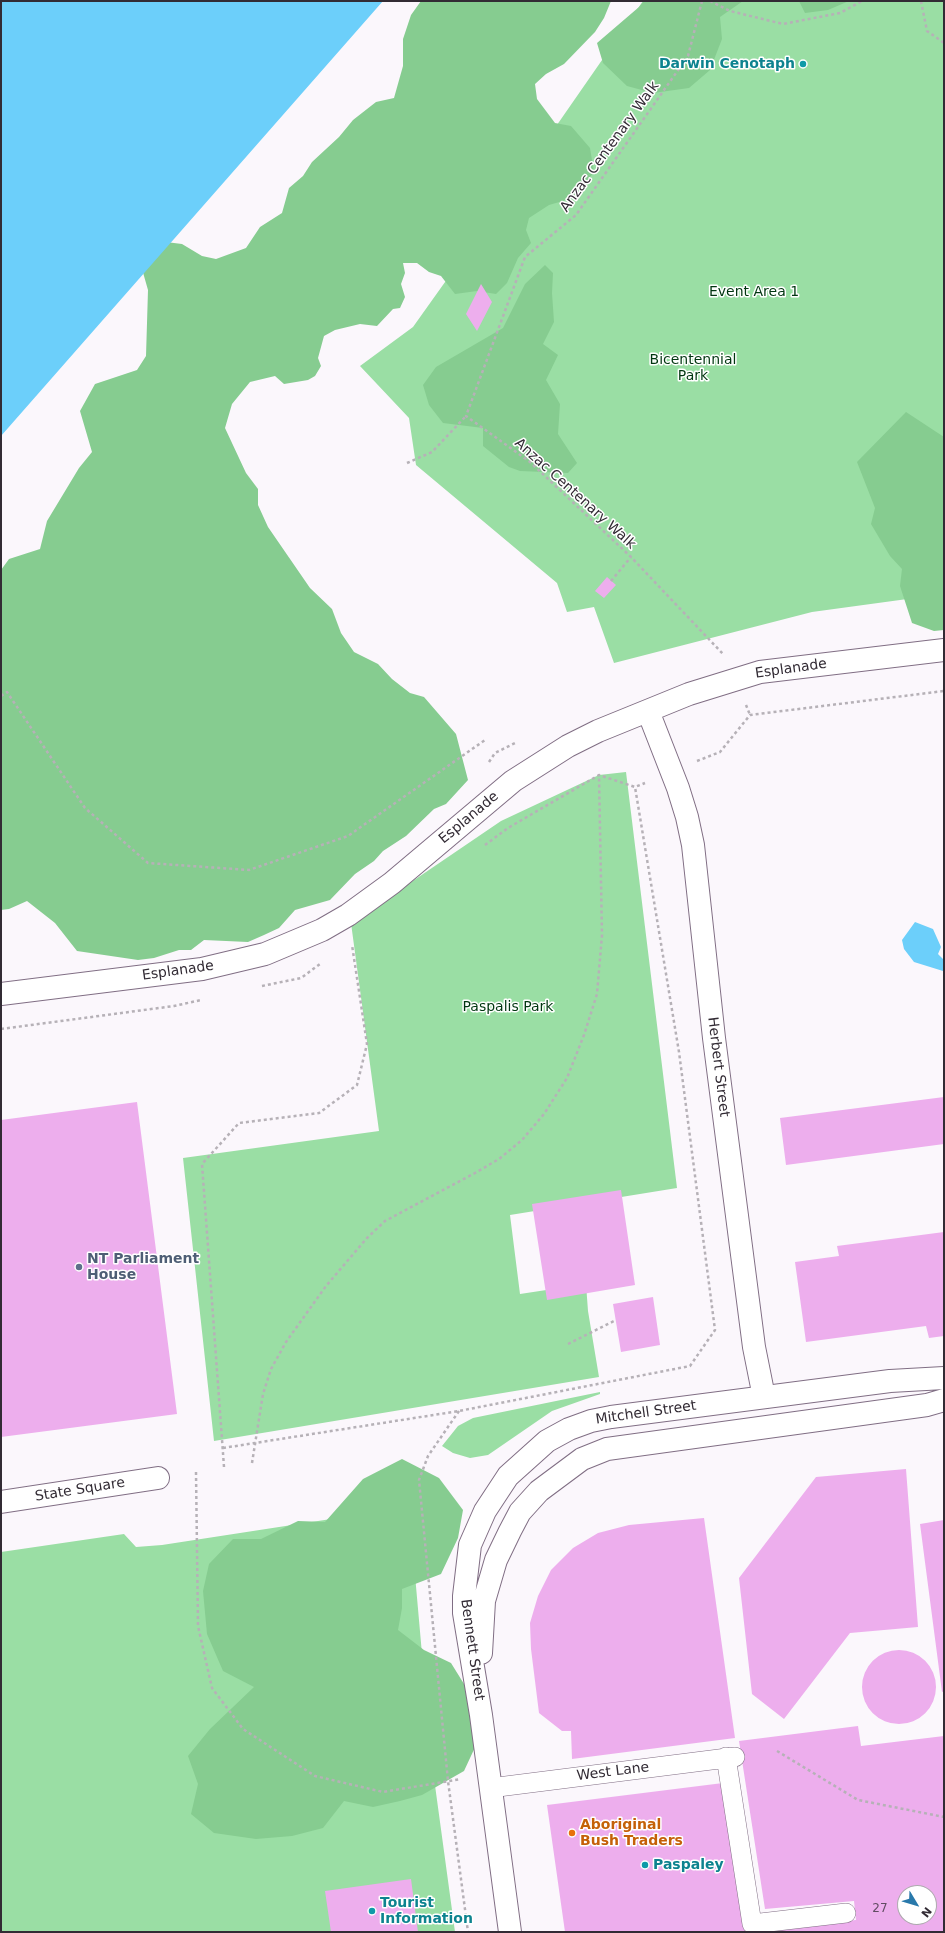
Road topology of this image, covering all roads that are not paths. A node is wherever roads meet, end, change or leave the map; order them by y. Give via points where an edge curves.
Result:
1 (944, 650) edge
2 (648, 711) junction
3 (1, 994) edge
4 (944, 1378) edge
5 (764, 1396) junction
6 (944, 1400) edge
7 (766, 1428) junction
8 (158, 1478) dead end
9 (494, 1496) junction
10 (1, 1502) edge
11 (520, 1512) junction
12 (481, 1715) junction
13 (490, 1782) junction
14 (846, 1913) dead end
15 (510, 1932) edge

1 - 2 street, Esplanade via 760,672 689,694
2 - 3 street, Esplanade via 580,740 530,769 482,806 392,883 348,915 300,940 235,962 202,969
2 - 5 street, Herbert Street via 678,788 693,845 714,1038 754,1346
4 - 5 street, Mitchell Street via 890,1381
5 - 7 street, Herbert Street
5 - 9 street, Mitchell Street via 611,1417 576,1426 547,1441 530,1455 508,1476
6 - 7 street via 927,1405
7 - 11 street via 607,1449 582,1459 561,1473
8 - 10 street, State Square
9 - 11 street
9 - 12 street, Bennett Street via 470,1546 464,1596 464,1613
11 - 12 street, Bennett Street via 496,1560 484,1601 481,1628
12 - 13 street, Bennett Street
13 - 14 lane, West Lane via 731,1757 730,1809 752,1927
13 - 15 street, Bennett Street

